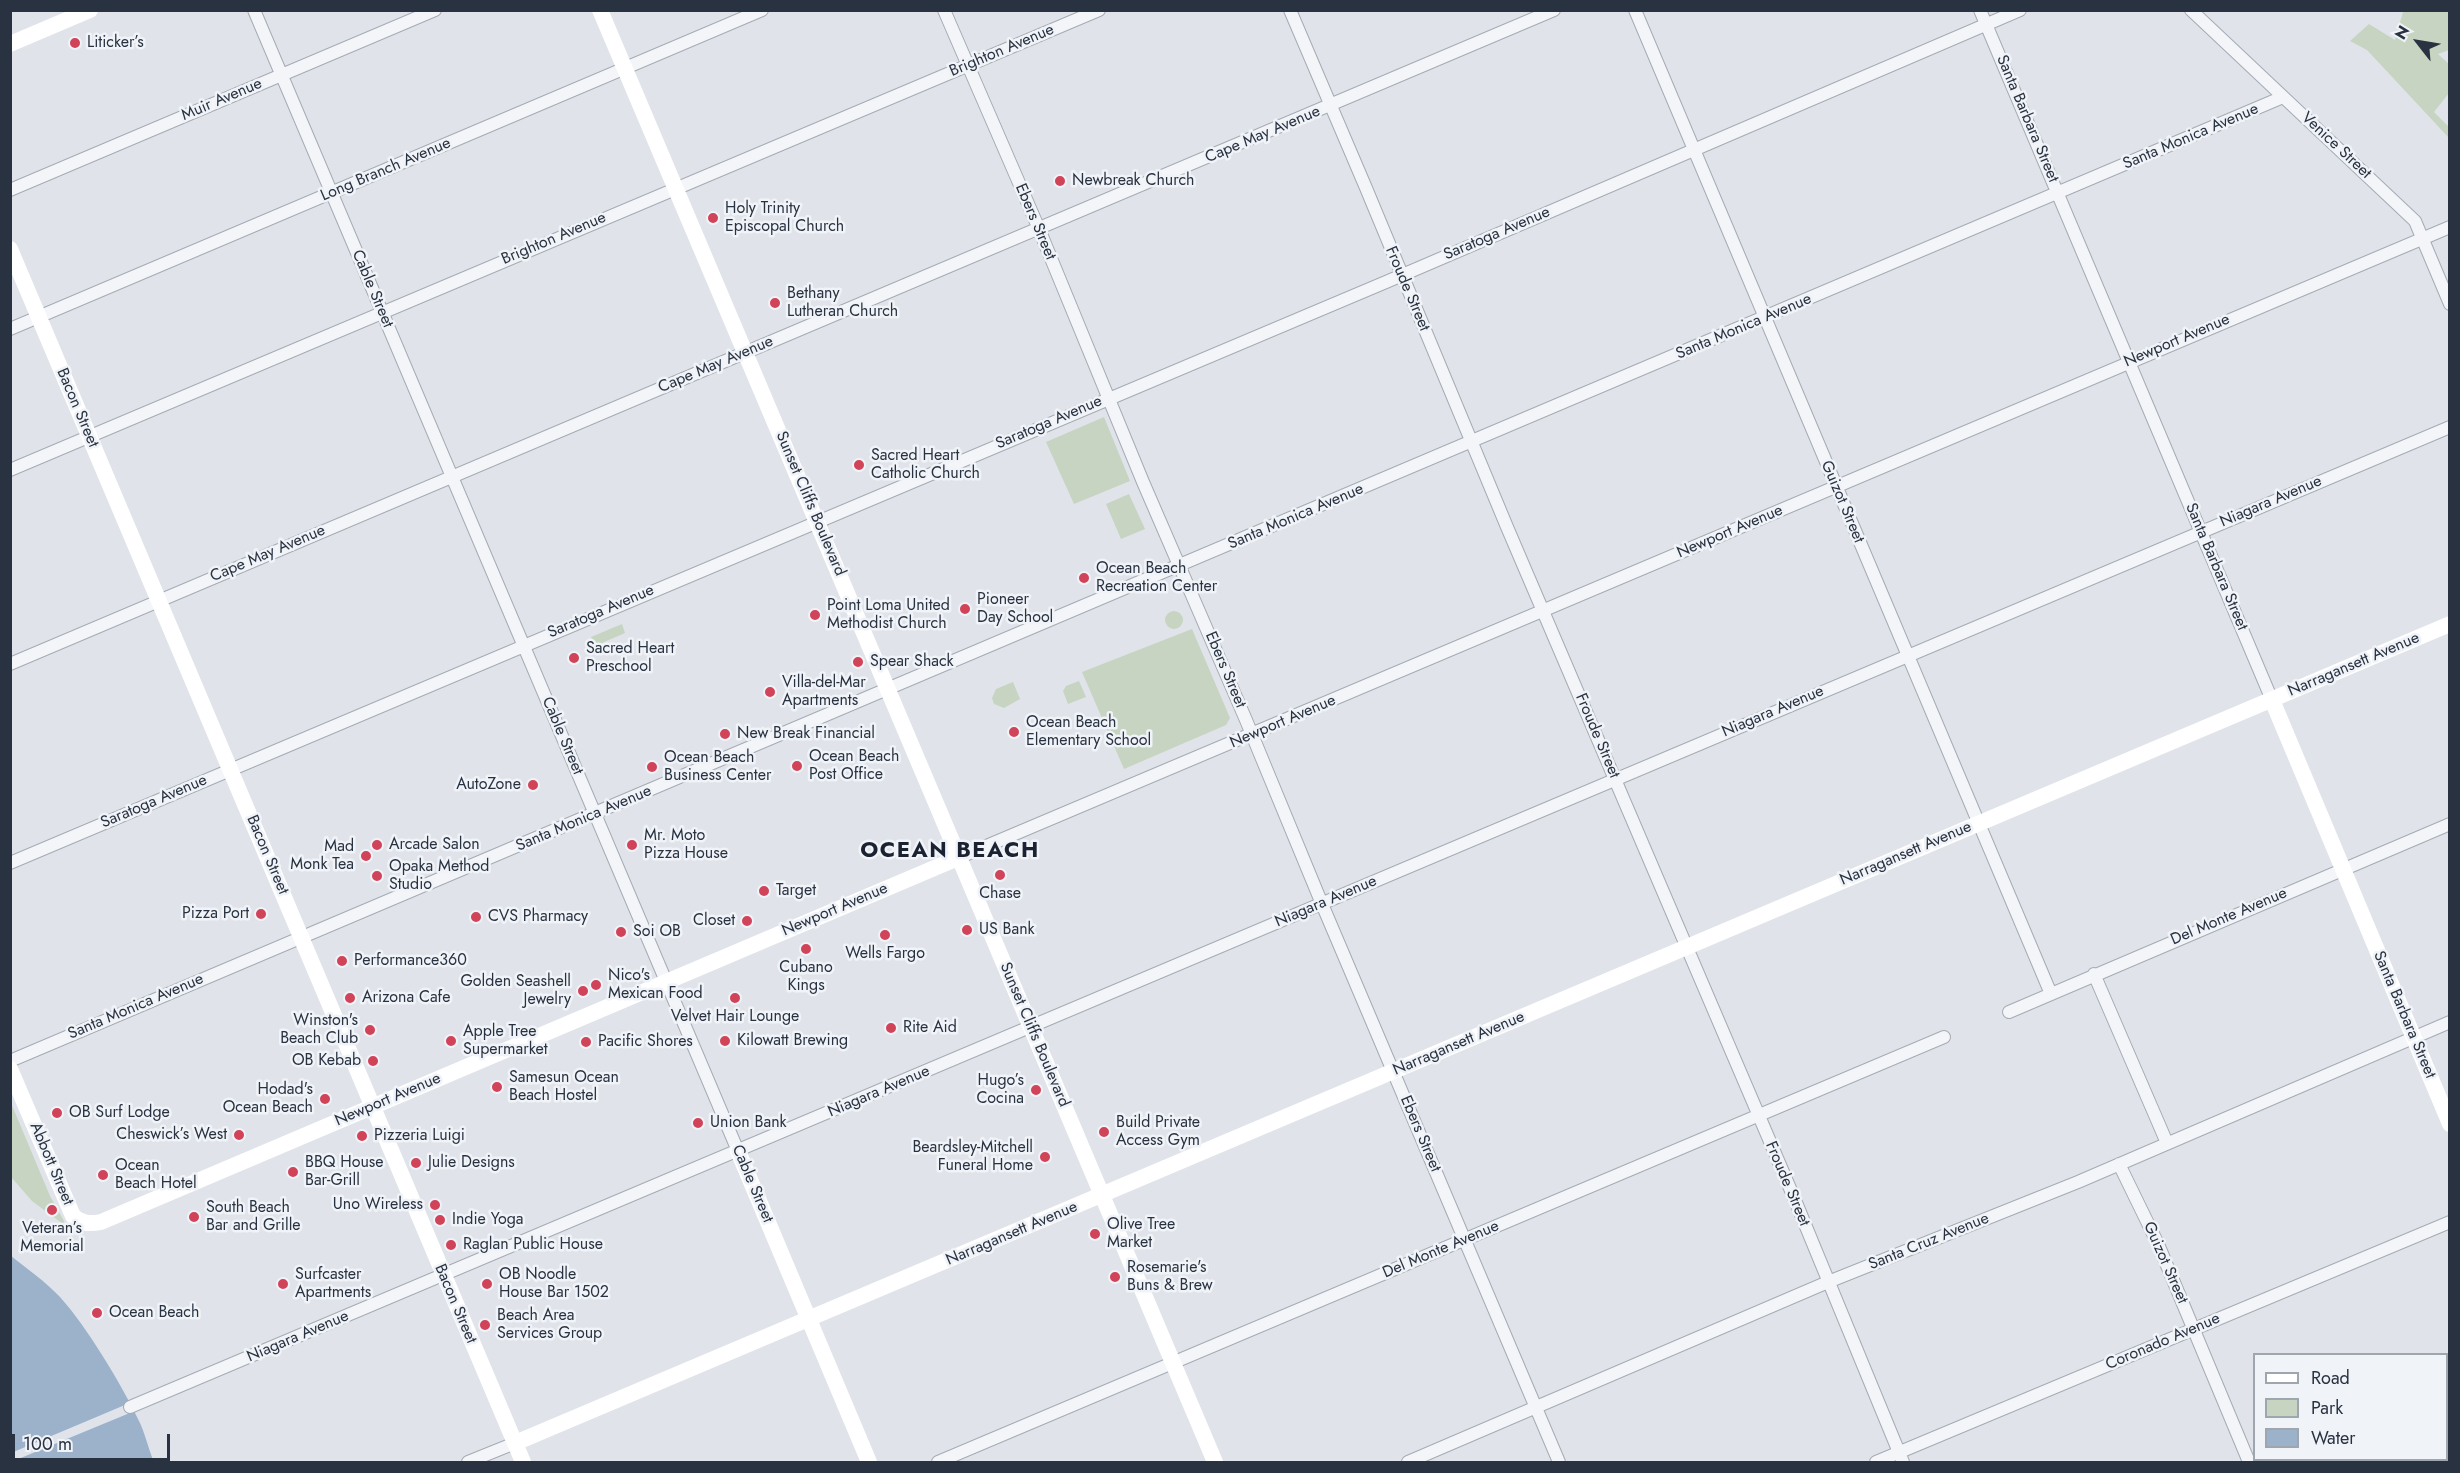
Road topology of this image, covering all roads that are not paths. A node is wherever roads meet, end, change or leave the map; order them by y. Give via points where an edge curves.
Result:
1 (90, 10) edge
2 (254, 10) edge
3 (435, 10) edge
4 (600, 10) edge
5 (762, 10) edge
6 (944, 10) edge
7 (1099, 10) edge
8 (1290, 10) edge
9 (1554, 10) edge
10 (1635, 10) edge
11 (1980, 10) edge
12 (2020, 10) edge
13 (2192, 10) edge
14 (1987, 25) junction
15 (10, 44) edge
16 (968, 65) junction
17 (625, 69) junction
18 (281, 75) junction
19 (2283, 97) junction
20 (1331, 106) junction
21 (1693, 150) junction
22 (675, 188) junction
23 (10, 190) edge
24 (331, 193) junction
25 (2058, 194) junction
26 (2450, 227) edge
27 (1039, 229) junction
28 (2421, 238) junction
29 (10, 249) edge
30 (1401, 275) junction
31 (2450, 304) edge
32 (382, 313) junction
33 (39, 316) junction
34 (1765, 318) junction
35 (10, 329) edge
36 (746, 352) junction
37 (2128, 362) junction
38 (1107, 398) junction
39 (2450, 427) edge
40 (90, 437) junction
41 (1472, 443) junction
42 (10, 470) edge
43 (453, 477) junction
44 (1836, 487) junction
45 (817, 522) junction
46 (2200, 531) junction
47 (1179, 566) junction
48 (159, 600) junction
49 (1544, 610) junction
50 (2450, 624) edge
51 (523, 645) junction
52 (1907, 656) junction
53 (10, 664) edge
54 (888, 690) junction
55 (2272, 700) junction
56 (1252, 735) junction
57 (231, 769) junction
58 (1615, 778) junction
59 (594, 814) junction
60 (1979, 823) junction
61 (2450, 824) edge
62 (958, 858) junction
63 (10, 863) edge
64 (2343, 869) junction
65 (1322, 904) junction
66 (302, 938) junction
67 (1686, 948) junction
68 (2094, 974) junction
69 (666, 982) junction
70 (2051, 994) junction
71 (2008, 1012) dead end
72 (2450, 1022) edge
73 (1030, 1027) junction
74 (1944, 1037) dead end
75 (2413, 1038) junction
76 (10, 1061) edge
77 (10, 1069) edge
78 (1393, 1071) junction
79 (373, 1106) junction
80 (1758, 1117) junction
81 (2450, 1124) edge
82 (2167, 1143) junction
83 (738, 1150) junction
84 (2119, 1164) junction
85 (1102, 1196) junction
86 (116, 1216) joint
87 (2450, 1222) edge
88 (1466, 1240) junction
89 (443, 1276) junction
90 (1828, 1282) junction
91 (808, 1319) junction
92 (2194, 1329) junction
93 (1173, 1364) junction
94 (130, 1407) dead end
95 (1538, 1408) junction
96 (515, 1443) junction
97 (1901, 1458) edge
98 (468, 1462) edge
99 (523, 1462) edge
100 (869, 1462) edge
101 (938, 1462) edge
102 (1215, 1462) edge
103 (1408, 1462) edge
104 (1559, 1462) edge
105 (1876, 1462) edge
106 (2249, 1462) edge

1 - 15 street
2 - 18 street, Cable Street
3 - 18 street, Muir Avenue
4 - 17 street, Sunset Cliffs Boulevard
5 - 17 street, Long Branch Avenue
6 - 16 street, Ebers Street
7 - 16 street, Brighton Avenue
8 - 20 street, Froude Street
9 - 20 street, Cape May Avenue
10 - 21 street, Guizot Street
11 - 14 street, Santa Barbara Street
12 - 14 street, Saratoga Avenue
13 - 19 street, Venice Street
14 - 21 street, Saratoga Avenue
14 - 25 street, Santa Barbara Street
16 - 22 street, Brighton Avenue
16 - 27 street, Ebers Street
17 - 22 street, Sunset Cliffs Boulevard
17 - 24 street, Long Branch Avenue
18 - 23 street, Muir Avenue
18 - 24 street, Cable Street
19 - 25 street, Santa Monica Avenue
19 - 28 street, Venice Street via 2415,221
20 - 27 street, Cape May Avenue
20 - 30 street, Froude Street
21 - 30 street, Saratoga Avenue
21 - 34 street, Guizot Street
22 - 32 street, Brighton Avenue
22 - 36 street, Sunset Cliffs Boulevard
24 - 32 street, Cable Street
24 - 33 street, Long Branch Avenue
25 - 34 street, Santa Monica Avenue
25 - 37 street, Santa Barbara Street
26 - 28 street, Newport Avenue
27 - 36 street, Cape May Avenue
27 - 38 street, Ebers Street
28 - 31 street, Venice Street
28 - 37 street, Newport Avenue
29 - 33 street, Bacon Street
30 - 38 street, Saratoga Avenue
30 - 41 street, Froude Street
32 - 40 street, Brighton Avenue
32 - 43 street, Cable Street
33 - 35 street, Long Branch Avenue
33 - 40 street, Bacon Street
34 - 41 street, Santa Monica Avenue
34 - 44 street, Guizot Street
36 - 43 street, Cape May Avenue
36 - 45 street, Sunset Cliffs Boulevard
37 - 44 street, Newport Avenue
37 - 46 street, Santa Barbara Street
38 - 45 street, Saratoga Avenue
38 - 47 street, Ebers Street
39 - 46 street, Niagara Avenue
40 - 42 street, Brighton Avenue
40 - 48 street, Bacon Street
41 - 47 street, Santa Monica Avenue
41 - 49 street, Froude Street
43 - 48 street, Cape May Avenue
43 - 51 street, Cable Street
44 - 49 street, Newport Avenue
44 - 52 street, Guizot Street
45 - 51 street, Saratoga Avenue
45 - 54 street, Sunset Cliffs Boulevard
46 - 52 street, Niagara Avenue
46 - 55 street, Santa Barbara Street
47 - 54 street, Santa Monica Avenue
47 - 56 street, Ebers Street
48 - 53 street, Cape May Avenue
48 - 57 street, Bacon Street
49 - 56 street, Newport Avenue
49 - 58 street, Froude Street
50 - 55 street, Narragansett Avenue
51 - 57 street, Saratoga Avenue
51 - 59 street, Cable Street
52 - 58 street, Niagara Avenue
52 - 60 street, Guizot Street
54 - 59 street, Santa Monica Avenue
54 - 62 street, Sunset Cliffs Boulevard
55 - 60 street, Narragansett Avenue
55 - 64 street, Santa Barbara Street
56 - 62 street, Newport Avenue
56 - 65 street, Ebers Street
57 - 63 street, Saratoga Avenue
57 - 66 street, Bacon Street
58 - 65 street, Niagara Avenue
58 - 67 street, Froude Street
59 - 66 street, Santa Monica Avenue
59 - 69 street, Cable Street
60 - 67 street, Narragansett Avenue
60 - 70 street, Guizot Street
61 - 64 street, Del Monte Avenue
62 - 69 street, Newport Avenue
62 - 73 street, Sunset Cliffs Boulevard
64 - 68 street, Del Monte Avenue
64 - 75 street, Santa Barbara Street
65 - 73 street, Niagara Avenue
65 - 78 street, Ebers Street
66 - 76 street, Santa Monica Avenue
66 - 79 street, Bacon Street
67 - 78 street, Narragansett Avenue
67 - 80 street, Froude Street
68 - 70 street, Del Monte Avenue
68 - 82 street
69 - 79 street, Newport Avenue
69 - 83 street, Cable Street
70 - 71 street, Del Monte Avenue
72 - 75 street, Santa Cruz Avenue
73 - 83 street, Niagara Avenue
73 - 85 street, Sunset Cliffs Boulevard
74 - 80 street, Del Monte Avenue
75 - 81 street, Santa Barbara Street
75 - 82 street, Santa Cruz Avenue
77 - 86 street, Abbott Street via 74,1216 87,1224
78 - 85 street, Narragansett Avenue
78 - 88 street, Ebers Street
79 - 86 street, Newport Avenue
79 - 89 street, Bacon Street
80 - 88 street, Del Monte Avenue
80 - 90 street, Froude Street
82 - 84 street, Santa Cruz Avenue
83 - 89 street, Niagara Avenue
83 - 91 street, Cable Street
84 - 90 street, Santa Cruz Avenue
84 - 92 street, Guizot Street
85 - 91 street, Narragansett Avenue
85 - 93 street, Sunset Cliffs Boulevard
87 - 92 street, Coronado Avenue
88 - 93 street, Del Monte Avenue
88 - 95 street, Ebers Street
89 - 94 street, Niagara Avenue
89 - 96 street, Bacon Street
90 - 95 street, Santa Cruz Avenue
90 - 97 street, Froude Street
91 - 96 street, Narragansett Avenue
91 - 100 street, Cable Street
92 - 97 street, Coronado Avenue
92 - 106 street, Guizot Street
93 - 101 street, Del Monte Avenue
93 - 102 street, Sunset Cliffs Boulevard
95 - 103 street, Santa Cruz Avenue
95 - 104 street, Ebers Street
96 - 98 street, Narragansett Avenue
96 - 99 street, Bacon Street
97 - 105 street, Coronado Avenue

